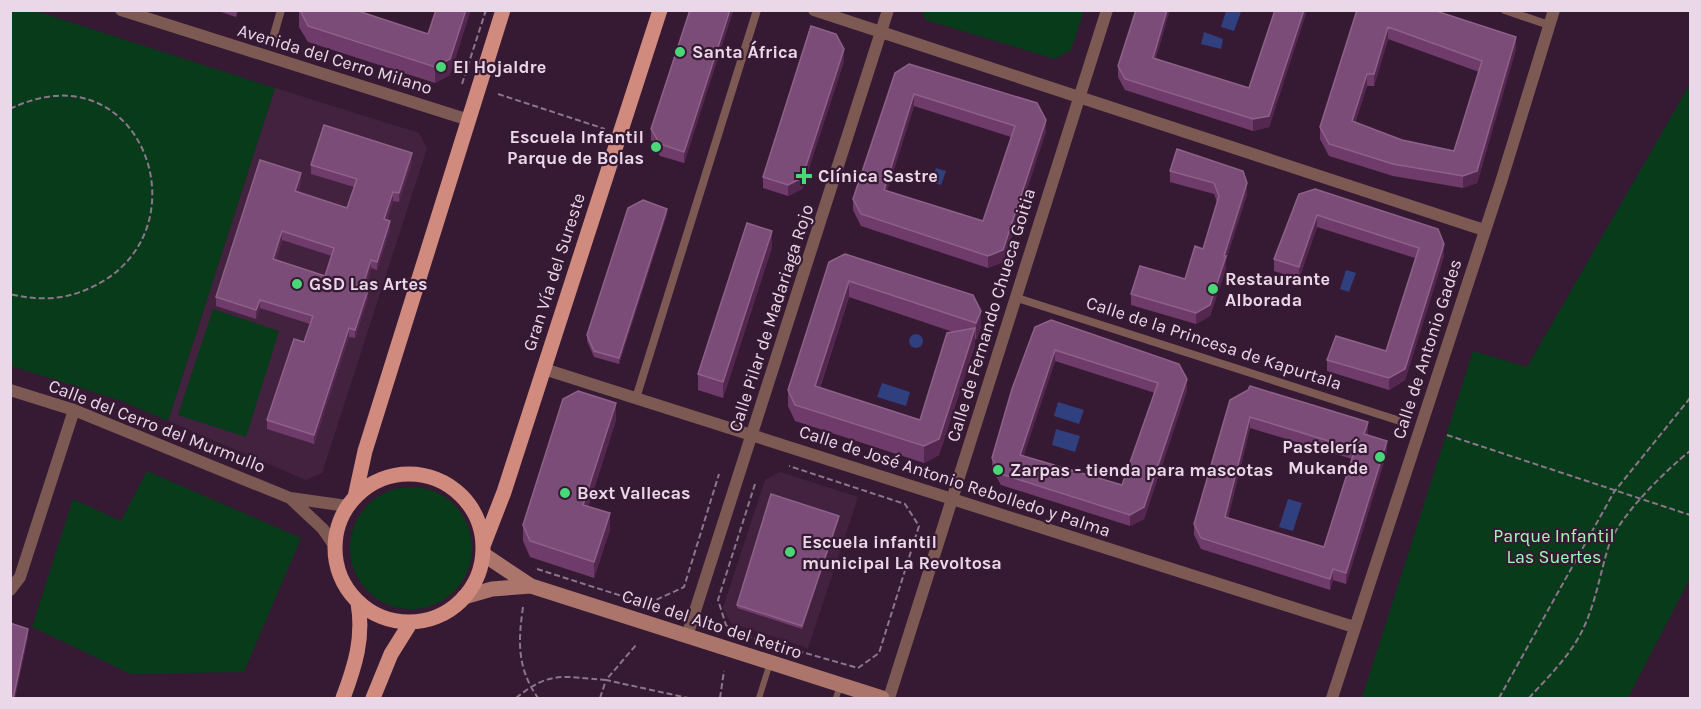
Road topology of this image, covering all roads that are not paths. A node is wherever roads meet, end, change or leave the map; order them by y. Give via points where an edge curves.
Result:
1 (122, 10) edge
2 (281, 10) edge
3 (503, 10) edge
4 (660, 10) edge
5 (757, 10) edge
6 (814, 10) edge
7 (888, 10) edge
8 (1107, 10) edge
9 (1505, 10) edge
10 (1554, 10) edge
11 (1549, 25) junction
12 (881, 32) junction
13 (273, 38) dead end
14 (1079, 97) junction
15 (469, 120) junction
16 (1484, 230) junction
17 (1014, 297) junction
18 (544, 369) junction
19 (10, 390) edge
20 (636, 398) junction
21 (74, 410) junction
22 (1403, 422) dead end
23 (752, 435) junction
24 (290, 498) junction
25 (953, 500) junction
26 (351, 501) junction
27 (334, 545) junction
28 (483, 550) junction
29 (531, 586) junction
30 (10, 590) edge
31 (464, 597) junction
32 (358, 603) junction
33 (411, 622) junction
34 (1354, 627) junction
35 (687, 636) junction
36 (770, 663) junction
37 (838, 692) edge
38 (344, 699) edge
39 (373, 699) edge
40 (759, 699) edge
41 (882, 699) edge
42 (889, 699) edge
43 (1332, 699) edge

1 - 15 street, Avenida del Cerro Milano
2 - 13 street
3 - 15 main road
4 - 18 main road, Gran Vía del Sureste
5 - 20 street
6 - 12 street
7 - 12 street, Calle Pilar de Madariaga Rojo
8 - 14 street, Calle de Fernando Chueca Goitia
9 - 11 street
10 - 11 street, Calle de Antonio Gades
11 - 16 street, Calle de Antonio Gades
12 - 14 street
12 - 23 street, Calle Pilar de Madariaga Rojo
14 - 16 street
14 - 17 street, Calle de Fernando Chueca Goitia
15 - 26 main road
16 - 34 street, Calle de Antonio Gades
17 - 22 street, Calle de la Princesa de Kapurtala
17 - 25 street, Calle de Fernando Chueca Goitia
18 - 20 street, Calle de José Antonio Rebolledo y Palma
18 - 28 main road, Gran Vía del Sureste
19 - 21 street, Calle del Cerro del Murmullo
20 - 23 street, Calle de José Antonio Rebolledo y Palma
21 - 24 street, Calle del Cerro del Murmullo
21 - 30 street via 20,577
23 - 25 street, Calle de José Antonio Rebolledo y Palma
23 - 35 street, Calle Pilar de Madariaga Rojo
24 - 26 street, Calle del Cerro del Murmullo
24 - 27 street, Calle del Cerro del Murmullo
25 - 34 street, Calle de José Antonio Rebolledo y Palma
25 - 42 street, Calle de Fernando Chueca Goitia
26 - 27 main road via 338,524
26 - 28 main road via 372,483 392,475 436,478 455,489 470,505 480,524
27 - 32 main road via 340,576
28 - 29 main road, Calle del Alto del Retiro
28 - 31 main road via 477,577
29 - 31 main road, Calle del Alto del Retiro via 492,589
29 - 35 main road, Calle del Alto del Retiro
31 - 33 main road via 431,619
32 - 33 main road via 392,621
32 - 38 main road via 361,643
33 - 39 main road via 391,654
34 - 43 street, Calle de Antonio Gades
35 - 36 main road, Calle del Alto del Retiro
36 - 37 main road, Calle del Alto del Retiro
36 - 40 lane
37 - 41 main road, Calle del Alto del Retiro

